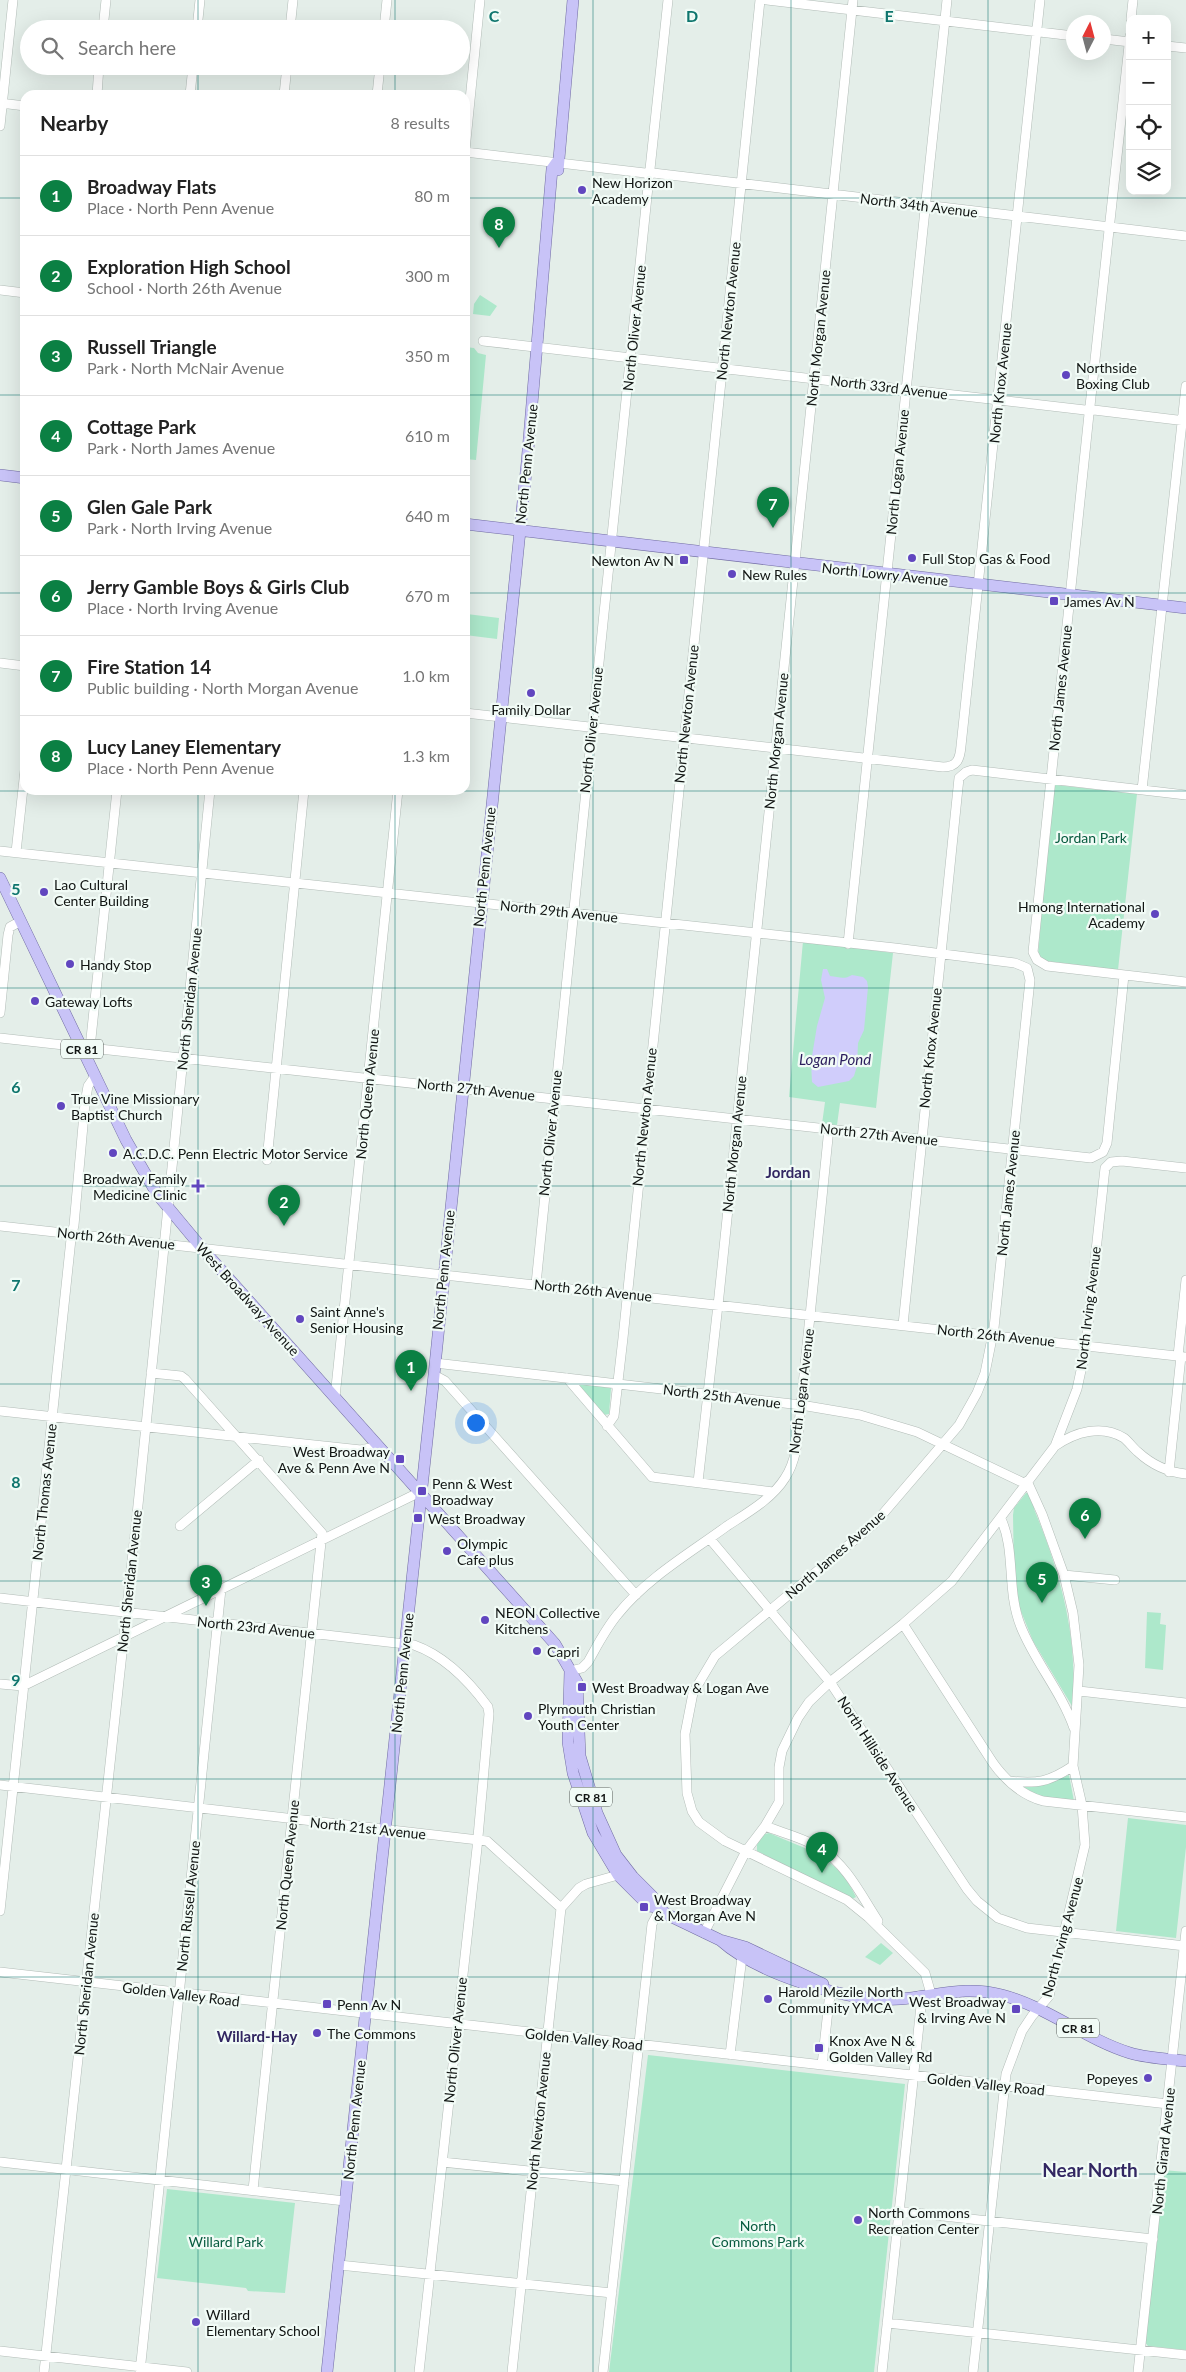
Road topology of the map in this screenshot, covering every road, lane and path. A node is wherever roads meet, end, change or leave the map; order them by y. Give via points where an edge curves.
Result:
1 (13, 0) edge
2 (106, 0) edge
3 (200, 0) edge
4 (293, 0) edge
5 (387, 0) edge
6 (480, 0) edge
7 (574, 0) edge
8 (668, 0) edge
9 (760, 0) edge
10 (767, 0) edge
11 (853, 0) edge
12 (947, 0) edge
13 (1040, 0) edge
14 (1133, 0) edge
15 (852, 10) junction
16 (1131, 15) edge
17 (104, 20) edge
18 (198, 20) edge
19 (291, 20) edge
20 (385, 20) edge
21 (945, 21) junction
22 (1037, 31) junction
23 (1066, 35) edge
24 (1111, 40) edge
25 (1126, 42) edge
26 (1171, 46) edge
27 (1186, 48) edge
28 (1127, 60) edge
29 (99, 75) edge
30 (192, 75) edge
31 (285, 75) edge
32 (379, 75) edge
33 (98, 90) edge
34 (191, 90) edge
35 (284, 90) edge
36 (378, 90) edge
37 (470, 101) edge
38 (1, 103) edge
39 (20, 105) edge
40 (0, 126) edge
41 (470, 152) edge
42 (557, 162) junction
43 (649, 173) junction
44 (741, 184) junction
45 (833, 194) junction
46 (926, 206) junction
47 (1018, 216) junction
48 (1110, 227) junction
49 (1186, 236) edge
50 (0, 290) edge
51 (20, 292) edge
52 (483, 341) dead end
53 (537, 346) junction
54 (631, 358) junction
55 (723, 368) junction
56 (814, 378) junction
57 (1186, 386) edge
58 (906, 389) junction
59 (998, 400) junction
60 (1089, 410) junction
61 (1184, 421) edge
62 (0, 475) edge
63 (20, 477) edge
64 (470, 525) edge
65 (520, 530) junction
66 (612, 542) junction
67 (703, 553) junction
68 (794, 564) junction
69 (886, 574) junction
70 (978, 585) junction
71 (1070, 595) junction
72 (1162, 606) junction
73 (1186, 608) edge
74 (0, 663) edge
75 (20, 665) edge
76 (470, 714) edge
77 (499, 717) junction
78 (591, 727) junction
79 (683, 738) junction
80 (776, 748) junction
81 (868, 758) junction
82 (1050, 779) junction
83 (1142, 790) junction
84 (22, 795) edge
85 (116, 795) edge
86 (210, 795) edge
87 (303, 795) edge
88 (398, 795) edge
89 (1186, 795) edge
90 (0, 851) edge
91 (16, 852) junction
92 (109, 863) junction
93 (202, 872) junction
94 (0, 878) edge
95 (294, 882) junction
96 (388, 892) junction
97 (481, 902) junction
98 (573, 912) junction
99 (21, 921) junction
100 (664, 922) junction
101 (756, 933) junction
102 (848, 944) junction
103 (940, 954) junction
104 (1027, 968) joint
105 (1124, 975) junction
106 (1186, 982) edge
107 (0, 1013) edge
108 (0, 1038) edge
109 (86, 1047) junction
110 (183, 1057) junction
111 (276, 1067) junction
112 (95, 1076) junction
113 (369, 1077) junction
114 (462, 1087) junction
115 (554, 1098) junction
116 (645, 1108) junction
117 (737, 1118) junction
118 (829, 1128) junction
119 (920, 1138) junction
120 (1013, 1149) junction
121 (267, 1160) dead end
122 (1186, 1168) edge
123 (167, 1206) junction
124 (0, 1226) edge
125 (72, 1234) junction
126 (164, 1242) junction
127 (202, 1247) junction
128 (350, 1263) junction
129 (443, 1274) junction
130 (1186, 1280) edge
131 (536, 1284) junction
132 (627, 1294) junction
133 (718, 1304) junction
134 (810, 1315) junction
135 (903, 1325) junction
136 (993, 1335) junction
137 (1086, 1345) junction
138 (1182, 1356) edge
139 (435, 1363) junction
140 (151, 1373) junction
141 (434, 1375) junction
142 (567, 1378) junction
143 (618, 1384) junction
144 (708, 1394) junction
145 (335, 1397) junction
146 (802, 1405) junction
147 (0, 1411) edge
148 (52, 1417) junction
149 (607, 1426) junction
150 (145, 1427) junction
151 (239, 1437) junction
152 (944, 1444) junction
153 (379, 1446) junction
154 (1055, 1446) junction
155 (258, 1460) junction
156 (1169, 1472) junction
157 (1186, 1474) edge
158 (698, 1482) junction
159 (1027, 1483) junction
160 (420, 1492) junction
161 (773, 1492) junction
162 (1001, 1519) junction
163 (180, 1526) dead end
164 (322, 1539) junction
165 (710, 1539) junction
166 (1064, 1575) junction
167 (1115, 1580) dead end
168 (221, 1589) junction
169 (636, 1595) junction
170 (0, 1598) edge
171 (32, 1601) junction
172 (770, 1609) junction
173 (126, 1612) junction
174 (165, 1616) junction
175 (218, 1622) junction
176 (903, 1624) junction
177 (311, 1633) junction
178 (123, 1638) junction
179 (405, 1644) junction
180 (570, 1671) junction
181 (830, 1682) junction
182 (0, 1684) edge
183 (23, 1686) junction
184 (1079, 1691) junction
185 (1186, 1703) edge
186 (488, 1707) joint
187 (1075, 1730) junction
188 (1073, 1766) junction
189 (1009, 1782) junction
190 (0, 1785) edge
191 (12, 1787) junction
192 (105, 1798) junction
193 (1082, 1805) junction
194 (198, 1808) junction
195 (1186, 1817) edge
196 (292, 1819) junction
197 (765, 1826) junction
198 (385, 1830) junction
199 (478, 1840) junction
200 (746, 1850) junction
201 (618, 1875) junction
202 (561, 1908) junction
203 (659, 1908) junction
204 (0, 1911) edge
205 (1186, 1931) edge
206 (704, 1932) junction
207 (1064, 1933) junction
208 (888, 1936) junction
209 (720, 1940) junction
210 (1184, 1946) junction
211 (742, 1957) junction
212 (0, 1972) edge
213 (86, 1983) junction
214 (833, 1990) junction
215 (179, 1994) junction
216 (931, 1994) junction
217 (919, 1996) junction
218 (272, 2005) junction
219 (1038, 2008) junction
220 (365, 2015) junction
221 (457, 2025) junction
222 (548, 2035) junction
223 (639, 2045) junction
224 (730, 2055) junction
225 (1172, 2059) junction
226 (1186, 2061) edge
227 (822, 2065) junction
228 (913, 2076) junction
229 (1004, 2086) junction
230 (1168, 2104) junction
231 (0, 2162) edge
232 (442, 2162) junction
233 (66, 2169) junction
234 (533, 2172) junction
235 (160, 2180) junction
236 (624, 2182) junction
237 (253, 2190) junction
238 (345, 2201) junction
239 (898, 2211) junction
240 (989, 2221) junction
241 (1153, 2239) junction
242 (339, 2265) junction
243 (430, 2274) junction
244 (521, 2283) junction
245 (612, 2293) junction
246 (887, 2323) junction
247 (978, 2333) junction
248 (1141, 2350) junction
249 (0, 2351) edge
250 (1186, 2355) edge
251 (46, 2356) junction
252 (140, 2370) edge
253 (44, 2372) edge
254 (187, 2372) edge
255 (328, 2372) edge
256 (419, 2372) edge
257 (512, 2372) edge
258 (603, 2372) edge
259 (882, 2372) edge
260 (973, 2372) edge
261 (1138, 2372) edge

1 - 38 street
2 - 17 street
3 - 18 street
4 - 19 street
5 - 20 street
6 - 37 street
7 - 42 main road, North Penn Avenue
8 - 43 street, North Oliver Avenue
9 - 44 street, North Newton Avenue
10 - 15 street
11 - 15 street, North Morgan Avenue
12 - 21 street, North Logan Avenue
13 - 22 street, North Knox Avenue
14 - 16 street
15 - 21 street
15 - 45 street, North Morgan Avenue
21 - 22 street
21 - 46 street, North Logan Avenue
22 - 23 street
22 - 47 street, North Knox Avenue
24 - 25 street
26 - 27 street
28 - 48 street, North James Avenue
29 - 33 street
30 - 34 street
31 - 35 street
32 - 36 street
38 - 39 street
38 - 40 street
41 - 42 street, North 34th Avenue
42 - 43 street, North 34th Avenue
42 - 53 main road, North Penn Avenue
43 - 44 street, North 34th Avenue
43 - 54 street, North Oliver Avenue
44 - 45 street, North 34th Avenue
44 - 55 street, North Newton Avenue
45 - 46 street, North 34th Avenue
45 - 56 street, North Morgan Avenue
46 - 47 street, North 34th Avenue
46 - 58 street, North Logan Avenue
47 - 48 street, North 34th Avenue
47 - 59 street, North Knox Avenue
48 - 49 street, North 34th Avenue
48 - 60 street, North James Avenue
50 - 51 street
52 - 53 street, North 33rd Avenue
53 - 54 street, North 33rd Avenue
53 - 65 main road, North Penn Avenue
54 - 55 street, North 33rd Avenue
54 - 66 street, North Oliver Avenue
55 - 56 street, North 33rd Avenue
55 - 67 street, North Newton Avenue
56 - 58 street, North 33rd Avenue
56 - 68 street, North Morgan Avenue
57 - 61 street
58 - 59 street, North 33rd Avenue
58 - 69 street, North Logan Avenue
59 - 60 street, North 33rd Avenue
59 - 70 street, North Knox Avenue
60 - 61 street, North 33rd Avenue
60 - 71 street, North James Avenue
61 - 72 street
62 - 63 main road
64 - 65 main road, North Lowry Avenue
65 - 66 main road, North Lowry Avenue
65 - 77 main road, North Penn Avenue
66 - 67 main road, North Lowry Avenue
66 - 78 street, North Oliver Avenue
67 - 68 main road, North Lowry Avenue
67 - 79 street, North Newton Avenue
68 - 69 main road, North Lowry Avenue
68 - 80 street, North Morgan Avenue
69 - 70 main road, North Lowry Avenue
69 - 81 street, North Logan Avenue
70 - 71 main road, North Lowry Avenue
70 - 81 street, North Knox Avenue via 959,759 943,768
71 - 72 main road, North Lowry Avenue
71 - 82 street, North James Avenue
72 - 73 main road, North Lowry Avenue
72 - 83 street
74 - 75 street
76 - 77 street
77 - 78 street
77 - 97 main road, North Penn Avenue
78 - 79 street
78 - 98 street, North Oliver Avenue
79 - 80 street
79 - 100 street, North Newton Avenue
80 - 81 street
80 - 101 street, North Morgan Avenue
81 - 102 street, North Logan Avenue
82 - 83 street
82 - 103 street, North Knox Avenue via 972,770 962,774 957,783
82 - 105 street, North James Avenue via 1034,946 1037,960 1053,967
83 - 89 street
84 - 91 street
85 - 92 street
86 - 93 street, North Sheridan Avenue
87 - 95 street
88 - 96 street, North Queen Avenue
90 - 91 street, North 29th Avenue
91 - 92 street, North 29th Avenue
92 - 93 street, North 29th Avenue
92 - 109 street
93 - 95 street, North 29th Avenue
93 - 110 street, North Sheridan Avenue
94 - 99 main road, West Broadway Avenue / CR 81
95 - 96 street, North 29th Avenue
95 - 111 street
96 - 97 street, North 29th Avenue
96 - 113 street, North Queen Avenue
97 - 98 street, North 29th Avenue
97 - 114 main road, North Penn Avenue
98 - 100 street, North 29th Avenue
98 - 115 street, North Oliver Avenue
99 - 107 street via 10,927 8,935
99 - 109 main road, West Broadway Avenue / CR 81
100 - 101 street, North 29th Avenue
100 - 116 street, North Newton Avenue
101 - 102 street, North 29th Avenue
101 - 117 street, North Morgan Avenue
102 - 103 street, North 29th Avenue
103 - 104 street, North 29th Avenue via 1015,963
103 - 119 street, North Knox Avenue
104 - 120 street, North James Avenue via 1030,980
105 - 106 street
105 - 120 street, North 27th Avenue via 1107,1142 1101,1154 1085,1157
108 - 109 street, North 27th Avenue
109 - 110 street, North 27th Avenue
109 - 112 main road, West Broadway Avenue / CR 81
110 - 111 street, North 27th Avenue
110 - 123 street, North Sheridan Avenue
111 - 113 street, North 27th Avenue
111 - 121 street
112 - 123 main road, West Broadway Avenue / CR 81 via 142,1170
112 - 125 street, North Thomas Avenue via 88,1086 85,1104
113 - 114 street, North 27th Avenue
113 - 128 street, North Queen Avenue
114 - 115 street, North 27th Avenue
114 - 129 main road, North Penn Avenue
115 - 116 street, North 27th Avenue
115 - 131 street, North Oliver Avenue
116 - 117 street, North 27th Avenue
116 - 132 street, North Newton Avenue
117 - 118 street, North 27th Avenue
117 - 133 street, North Morgan Avenue
118 - 119 street, North 27th Avenue
118 - 134 street, North Logan Avenue
119 - 120 street, North 27th Avenue
119 - 135 street, North Knox Avenue
120 - 136 street, North James Avenue
122 - 137 street, North Irving Avenue via 1122,1161 1108,1164 1103,1176
123 - 126 street, North Sheridan Avenue
123 - 127 main road, West Broadway Avenue / CR 81
124 - 125 street, North 26th Avenue
125 - 126 street, North 26th Avenue
125 - 148 street, North Thomas Avenue
126 - 127 street, North 26th Avenue
126 - 140 street, North Sheridan Avenue
127 - 128 street, North 26th Avenue
127 - 145 main road, West Broadway Avenue / CR 81
128 - 129 street, North 26th Avenue
128 - 145 street, North Queen Avenue
129 - 131 street, North 26th Avenue
129 - 139 main road, North Penn Avenue
130 - 138 street
131 - 132 street, North 26th Avenue
132 - 133 street, North 26th Avenue
132 - 143 street, North Newton Avenue
133 - 134 street, North 26th Avenue
133 - 144 street, North Morgan Avenue
134 - 135 street, North 26th Avenue
134 - 146 street, North Logan Avenue
135 - 136 street, North 26th Avenue
136 - 137 street, North 26th Avenue
136 - 152 street, North James Avenue via 977,1393
137 - 138 street, North 26th Avenue
137 - 154 street, North Irving Avenue via 1078,1389
138 - 156 street
139 - 141 main road, North Penn Avenue
139 - 142 street, North 25th Avenue
140 - 150 street, North Sheridan Avenue
140 - 151 street via 181,1376
141 - 160 main road, North Penn Avenue
141 - 169 street via 444,1381
142 - 143 street, North 25th Avenue
142 - 149 street
143 - 144 street, North 25th Avenue
143 - 149 street, North Newton Avenue via 614,1416
144 - 146 street, North 25th Avenue
144 - 158 street, North Morgan Avenue
145 - 153 main road, West Broadway Avenue / CR 81
146 - 152 street, North 25th Avenue via 879,1420
146 - 161 street, North Logan Avenue via 794,1458 785,1478
147 - 148 street
148 - 150 street
148 - 171 street, North Thomas Avenue
149 - 158 street via 652,1477
150 - 151 street
150 - 173 street, North Sheridan Avenue
151 - 153 street via 361,1450
151 - 155 street
152 - 159 street, North 25th Avenue
152 - 172 street, North James Avenue via 875,1523
153 - 160 main road, West Broadway Avenue / CR 81
154 - 156 street via 1084,1432 1105,1432 1126,1439 1151,1463
154 - 159 street, North Irving Avenue
155 - 163 street
155 - 164 street via 320,1529
156 - 157 street
158 - 161 street
159 - 162 street
159 - 166 street, North Irving Avenue
160 - 164 street
160 - 179 main road, North Penn Avenue
160 - 180 main road, West Broadway Avenue / CR 81 via 555,1644
161 - 165 street, North Logan Avenue
162 - 176 street via 952,1581
162 - 187 street, North Irving Avenue via 1008,1534 1010,1584 1021,1626 1062,1698
164 - 168 street
164 - 177 street, North Queen Avenue
165 - 169 street, North Logan Avenue
165 - 172 street, North Hillside Avenue
166 - 167 street
166 - 184 street, North Irving Avenue via 1077,1639
168 - 174 street
168 - 175 street, North Russell Avenue
169 - 180 street, North Logan Avenue via 618,1614 588,1662 582,1668
170 - 171 street, North 23rd Avenue
171 - 173 street, North 23rd Avenue
171 - 183 street, North Thomas Avenue
172 - 181 street, North Hillside Avenue
172 - 200 street, North James Avenue via 723,1648 707,1667 692,1693 685,1734 686,1787 692,1811 706,1829
173 - 174 street, North 23rd Avenue
173 - 178 street, North Sheridan Avenue
174 - 175 street, North 23rd Avenue
174 - 178 street
175 - 177 street, North 23rd Avenue
175 - 194 street, North Russell Avenue
176 - 181 street
176 - 189 street via 993,1763
177 - 179 street, North 23rd Avenue
177 - 196 street, North Queen Avenue
178 - 183 street
178 - 192 street, North Sheridan Avenue
179 - 186 street, North 23rd Avenue via 420,1647 444,1660
179 - 198 main road, North Penn Avenue
180 - 201 main road, West Broadway Avenue / CR 81 via 568,1742 573,1774 593,1834
180 - 203 main road, West Broadway Avenue / CR 81 via 577,1682 580,1756 591,1800 616,1855
181 - 197 street via 810,1702 790,1731 779,1767 779,1802
181 - 207 street, North Hillside Avenue via 977,1901 1007,1922
182 - 183 street
183 - 191 street, North Thomas Avenue
184 - 185 street
184 - 187 street, North Irving Avenue
186 - 199 street, North Oliver Avenue
187 - 188 street, North Irving Avenue
188 - 189 street via 1043,1782
188 - 193 street, North Irving Avenue
189 - 193 street via 1022,1794 1034,1799
190 - 191 street, North 21st Avenue
191 - 192 street, North 21st Avenue
191 - 204 street, North Thomas Avenue
192 - 194 street, North 21st Avenue
192 - 213 street, North Sheridan Avenue
193 - 195 street
193 - 207 street, North Irving Avenue via 1085,1845
194 - 196 street, North 21st Avenue
194 - 215 street, North Russell Avenue
196 - 198 street, North 21st Avenue
196 - 218 street, North Queen Avenue
197 - 200 street
197 - 208 street, North James Avenue via 815,1845 833,1858 853,1881
198 - 199 street, North 21st Avenue
198 - 220 main road, North Penn Avenue
199 - 202 street, North 21st Avenue via 487,1841
199 - 221 street, North Oliver Avenue
200 - 206 street
200 - 208 street, North James Avenue via 847,1900
201 - 202 street via 578,1888
201 - 203 main road, West Broadway Avenue / CR 81 via 649,1906
202 - 222 street, North Newton Avenue
203 - 206 main road, West Broadway Avenue / CR 81
203 - 223 street via 652,1924
205 - 210 street, North Girard Avenue
206 - 209 main road, West Broadway Avenue / CR 81
207 - 210 street
207 - 219 street, North Irving Avenue via 1049,1996
208 - 216 street, North James Avenue via 925,1973
209 - 211 main road, West Broadway Avenue / CR 81
209 - 214 main road, West Broadway Avenue / CR 81 via 745,1947
210 - 225 street, North Girard Avenue
211 - 214 main road, West Broadway Avenue / CR 81 via 801,1984
211 - 224 street
212 - 213 street, Golden Valley Road
213 - 215 street, Golden Valley Road
213 - 233 street, North Sheridan Avenue
214 - 217 main road, West Broadway Avenue / CR 81 via 880,1998
214 - 227 street
215 - 218 street, Golden Valley Road
215 - 235 street, North Russell Avenue
216 - 217 main road, West Broadway Avenue / CR 81
216 - 219 main road, West Broadway Avenue / CR 81 via 961,1989 984,1991
217 - 228 street via 921,2006
218 - 220 street, Golden Valley Road
218 - 237 street, North Queen Avenue
219 - 225 main road, West Broadway Avenue / CR 81 via 1116,2048
219 - 229 street, North Irving Avenue via 1015,2046
220 - 221 street, Golden Valley Road
220 - 238 main road, North Penn Avenue
221 - 222 street, Golden Valley Road
221 - 232 street, North Oliver Avenue
222 - 223 street, Golden Valley Road
222 - 234 street, North Newton Avenue
223 - 224 street, Golden Valley Road
223 - 236 street
224 - 227 street, Golden Valley Road
225 - 226 main road, West Broadway Avenue / CR 81
225 - 230 street, North Girard Avenue
227 - 228 street, Golden Valley Road
228 - 229 street, Golden Valley Road
228 - 239 street
229 - 230 street, Golden Valley Road
229 - 240 street, North Irving Avenue
230 - 241 street, North Girard Avenue
231 - 233 street
232 - 234 street
232 - 243 street, North Oliver Avenue
233 - 235 street
233 - 251 street, North Sheridan Avenue
234 - 236 street
234 - 244 street, North Newton Avenue
235 - 237 street
235 - 252 street, North Russell Avenue
236 - 245 street
237 - 238 street
238 - 242 main road, North Penn Avenue
239 - 240 street
239 - 246 street
240 - 241 street
240 - 247 street, North Irving Avenue
241 - 248 street, North Girard Avenue
242 - 243 street
242 - 255 main road, North Penn Avenue
243 - 244 street
243 - 256 street, North Oliver Avenue
244 - 245 street
244 - 257 street, North Newton Avenue
245 - 258 street
246 - 247 street
246 - 259 street
247 - 248 street
247 - 260 street, North Irving Avenue
248 - 250 street
248 - 261 street, North Girard Avenue
249 - 251 street
251 - 252 street
251 - 253 street, North Sheridan Avenue
252 - 254 street

